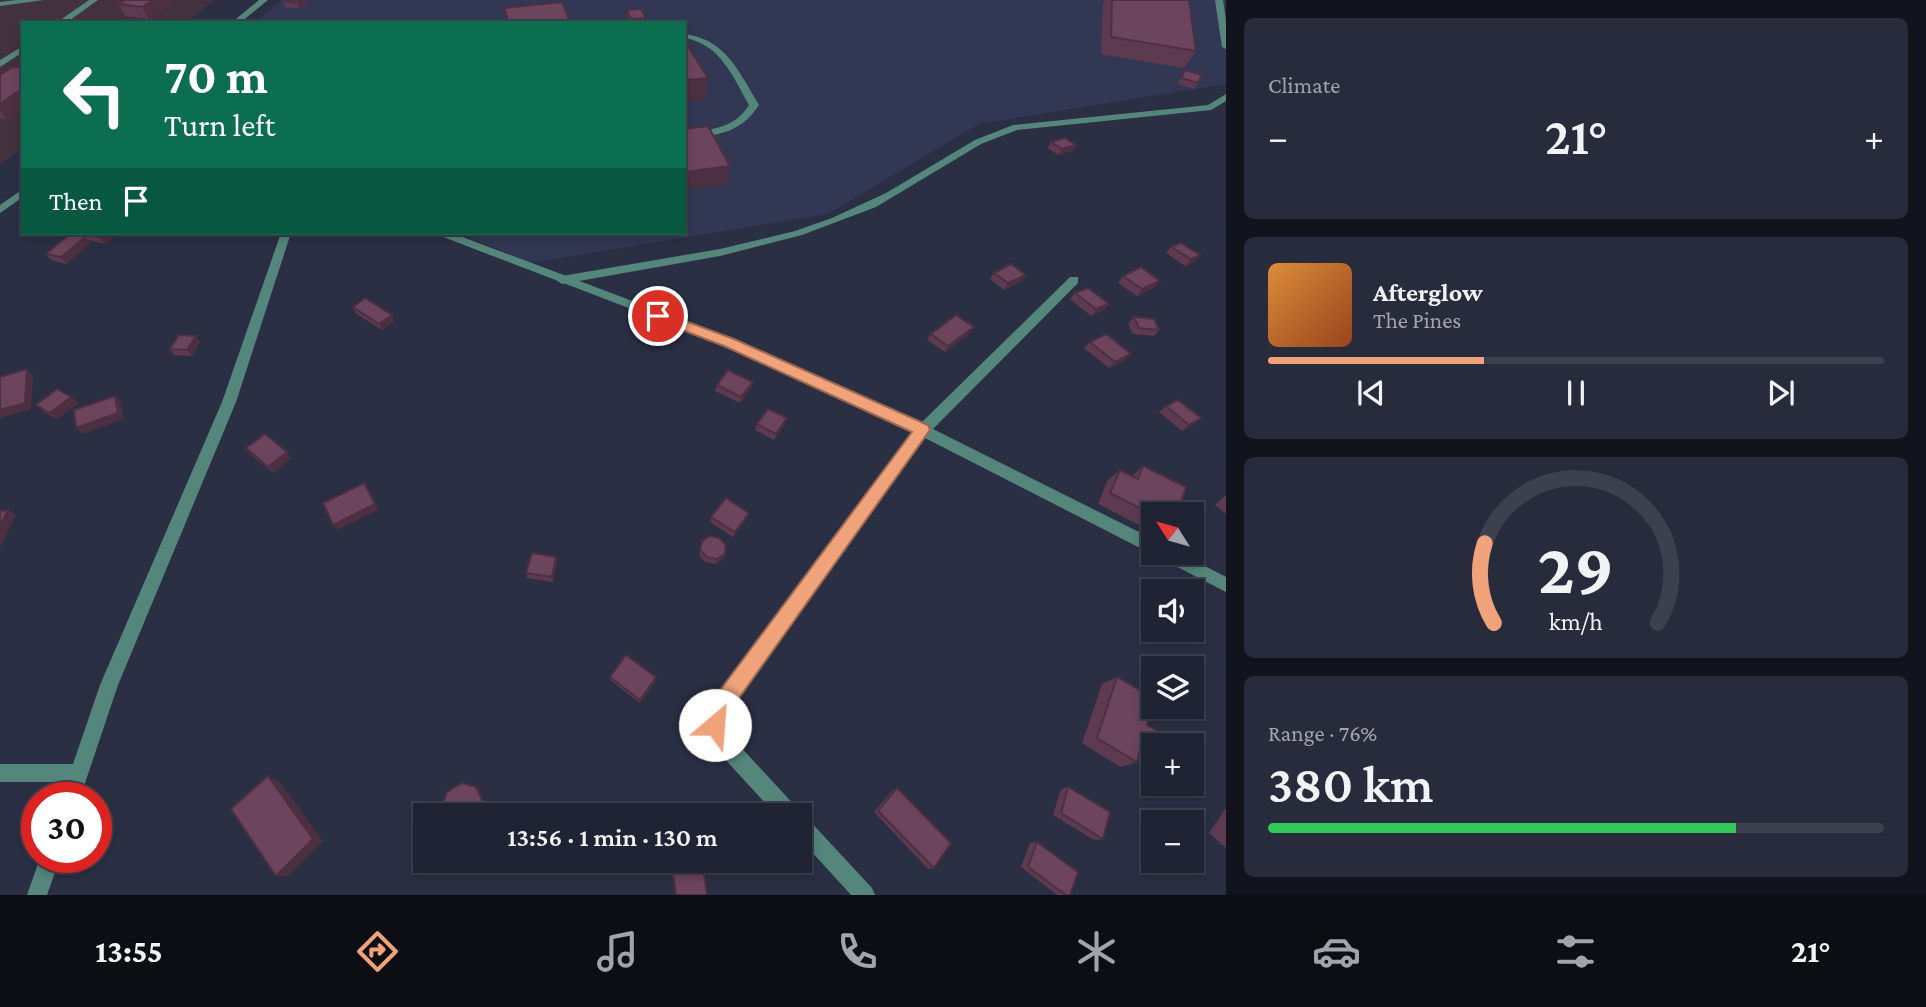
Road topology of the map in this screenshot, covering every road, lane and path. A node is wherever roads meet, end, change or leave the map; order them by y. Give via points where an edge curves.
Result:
1 (40, 0) edge
2 (94, 0) edge
3 (264, 0) edge
4 (1219, 0) edge
5 (0, 4) edge
6 (63, 21) edge
7 (238, 21) edge
8 (686, 36) edge
9 (1226, 47) edge
10 (21, 49) edge
11 (0, 64) edge
12 (1226, 97) edge
13 (686, 135) edge
14 (21, 194) edge
15 (0, 210) edge
16 (285, 235) edge
17 (447, 235) edge
18 (562, 280) junction
19 (1074, 280) dead end
20 (923, 430) junction
21 (1141, 541) edge
22 (1188, 565) edge
23 (1226, 585) edge
24 (0, 773) edge
25 (79, 773) junction
26 (76, 782) edge
27 (779, 803) edge
28 (812, 838) edge
29 (45, 873) edge
30 (37, 895) edge
31 (865, 895) edge

1 - 5 street
2 - 6 street
3 - 7 street
4 - 9 street
8 - 13 street via 715,44 754,105 747,119 730,130
10 - 11 street
12 - 18 street via 1199,109 1016,127 991,135 872,205 828,223 780,239
14 - 15 street
16 - 25 street via 229,402 109,685
17 - 18 street
18 - 20 street via 729,342
19 - 20 street
20 - 21 street
20 - 27 street via 725,701 715,725 730,750
22 - 23 street
24 - 25 street
25 - 26 street
28 - 31 street
29 - 30 street

